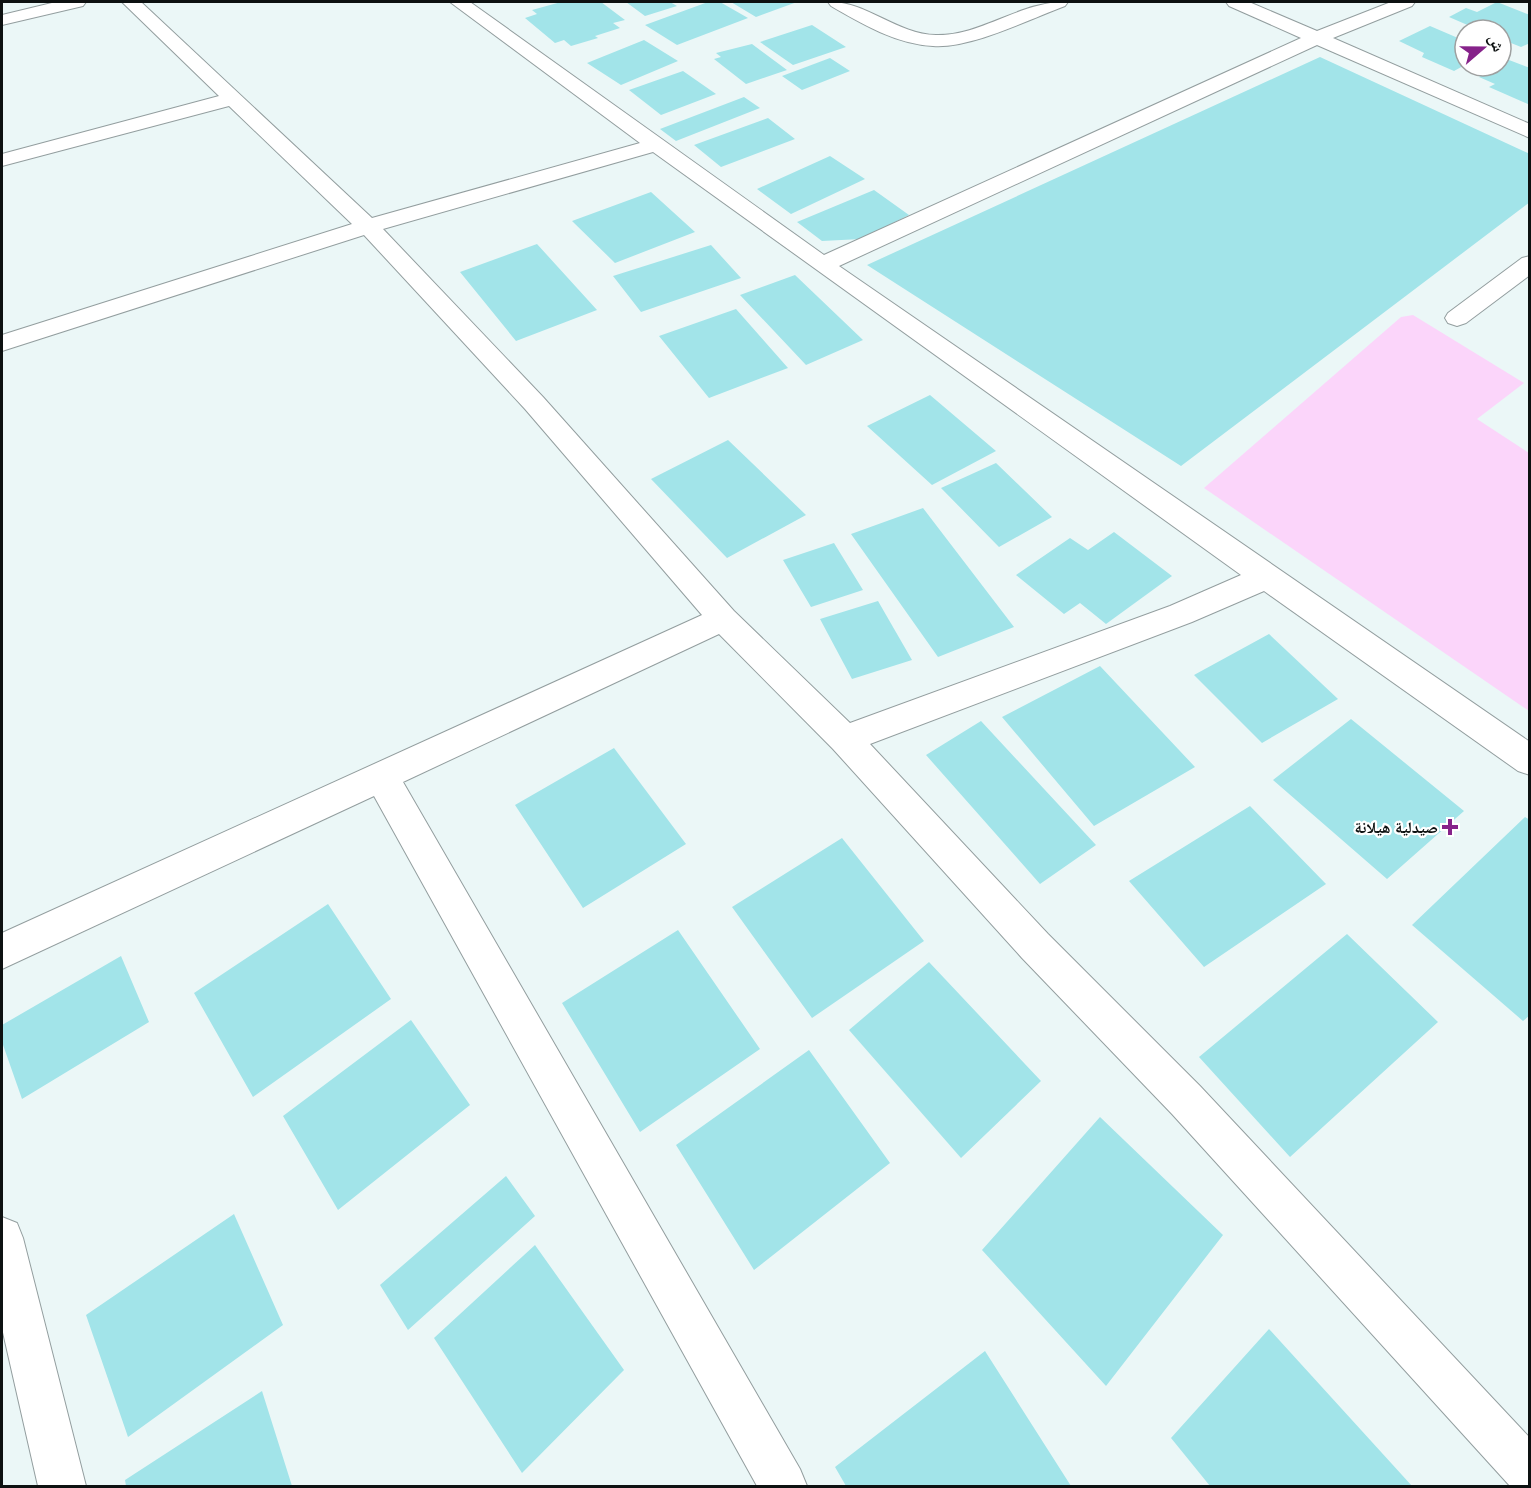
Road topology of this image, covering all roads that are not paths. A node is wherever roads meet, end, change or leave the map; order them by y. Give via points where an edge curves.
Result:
1 (77, 2) edge
2 (131, 2) edge
3 (459, 2) edge
4 (837, 2) edge
5 (1059, 2) edge
6 (1234, 2) edge
7 (1406, 2) edge
8 (2, 20) edge
9 (1317, 38) junction
10 (233, 99) junction
11 (1530, 132) edge
12 (658, 144) junction
13 (2, 160) edge
14 (368, 226) junction
15 (1530, 262) edge
16 (822, 265) junction
17 (1457, 318) dead end
18 (2, 343) edge
19 (1268, 576) junction
20 (723, 619) junction
21 (845, 740) junction
22 (1530, 761) edge
23 (381, 776) junction
24 (2, 951) edge
25 (2, 1238) edge
26 (1530, 1473) edge
27 (62, 1486) edge
28 (783, 1486) edge

1 - 8 street
2 - 10 street
3 - 12 street
4 - 5 street via 898,34 937,42 968,35
6 - 9 street
7 - 9 street
9 - 11 street
9 - 16 street
10 - 13 street
10 - 14 street
12 - 14 street
12 - 16 street
14 - 18 street
14 - 20 street via 534,403
15 - 17 street
16 - 19 street
19 - 21 street via 1181,614
19 - 22 street
20 - 21 street
20 - 23 street
21 - 26 street via 1035,946 1186,1100
23 - 24 street
23 - 28 street
25 - 27 street

